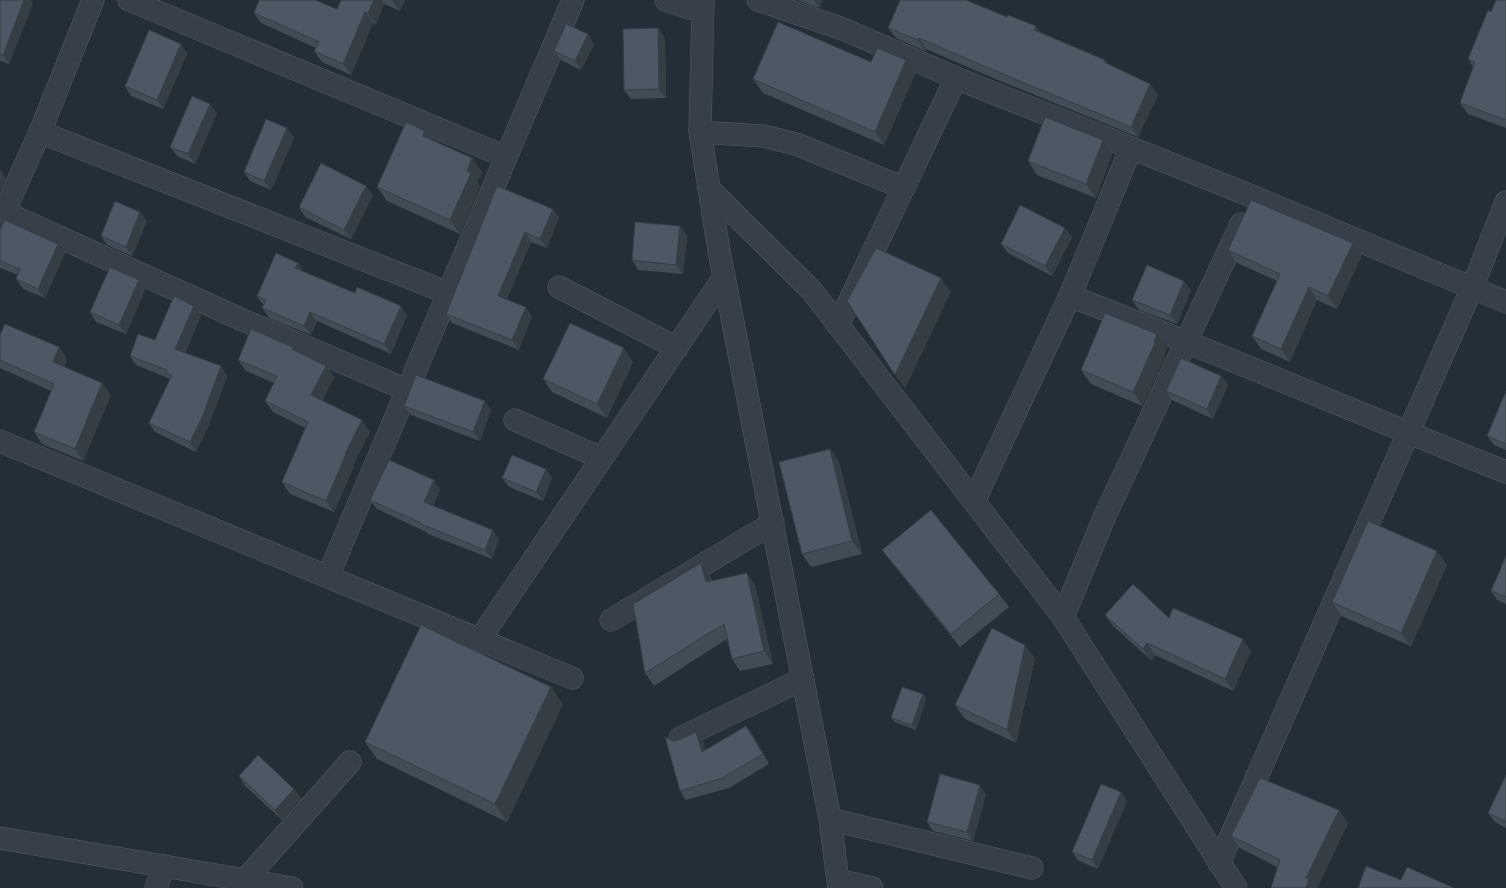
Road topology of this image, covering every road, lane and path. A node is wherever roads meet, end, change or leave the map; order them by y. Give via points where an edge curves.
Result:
1 (92, 0) edge
2 (129, 0) edge
3 (573, 0) edge
4 (666, 0) edge
5 (758, 0) edge
6 (703, 6) edge
7 (956, 78) junction
8 (40, 132) junction
9 (700, 132) junction
10 (1131, 148) junction
11 (506, 157) junction
12 (904, 188) junction
13 (709, 189) junction
14 (1254, 197) junction
15 (1506, 202) edge
16 (2, 217) edge
17 (724, 277) junction
18 (559, 287) dead end
19 (1472, 288) junction
20 (448, 292) junction
21 (1070, 296) junction
22 (1506, 302) edge
23 (838, 325) junction
24 (1186, 341) junction
25 (677, 348) junction
26 (407, 390) junction
27 (515, 420) dead end
28 (1408, 433) junction
29 (0, 441) edge
30 (601, 458) junction
31 (1506, 472) edge
32 (974, 501) junction
33 (773, 523) junction
34 (328, 576) junction
35 (1063, 617) junction
36 (611, 620) dead end
37 (480, 639) junction
38 (572, 678) dead end
39 (803, 679) junction
40 (680, 738) edge
41 (350, 762) dead end
42 (830, 819) junction
43 (0, 838) edge
44 (1219, 863) junction
45 (164, 866) junction
46 (1032, 868) dead end
47 (245, 880) junction
48 (839, 884) edge
49 (156, 888) edge
50 (292, 888) edge
51 (872, 888) edge
52 (1236, 888) edge

1 - 8 street
2 - 11 street
3 - 11 street
4 - 6 street
5 - 7 street via 843,29
6 - 9 street
7 - 10 street
7 - 12 street
8 - 16 street
8 - 20 street
9 - 12 street via 763,136 796,144
9 - 13 street
10 - 14 street
10 - 21 street
11 - 20 street
12 - 23 street
13 - 17 street
13 - 23 street via 812,291
14 - 19 street
14 - 24 street
15 - 19 street
16 - 26 street
17 - 25 street
17 - 33 street
18 - 25 street
19 - 22 street
19 - 28 street
20 - 26 street
21 - 24 street
21 - 32 street
23 - 32 street
24 - 28 street
24 - 35 street via 1104,518
25 - 30 street
26 - 34 street
27 - 30 street
28 - 31 street
28 - 44 street
29 - 34 street
30 - 37 street
32 - 35 street
33 - 36 street
33 - 39 street
34 - 37 street
35 - 44 street
37 - 38 street
39 - 40 street
39 - 42 street
41 - 47 street
42 - 46 street
42 - 48 street
43 - 45 street
44 - 52 street
45 - 47 street
45 - 49 street
47 - 50 street
48 - 51 street

